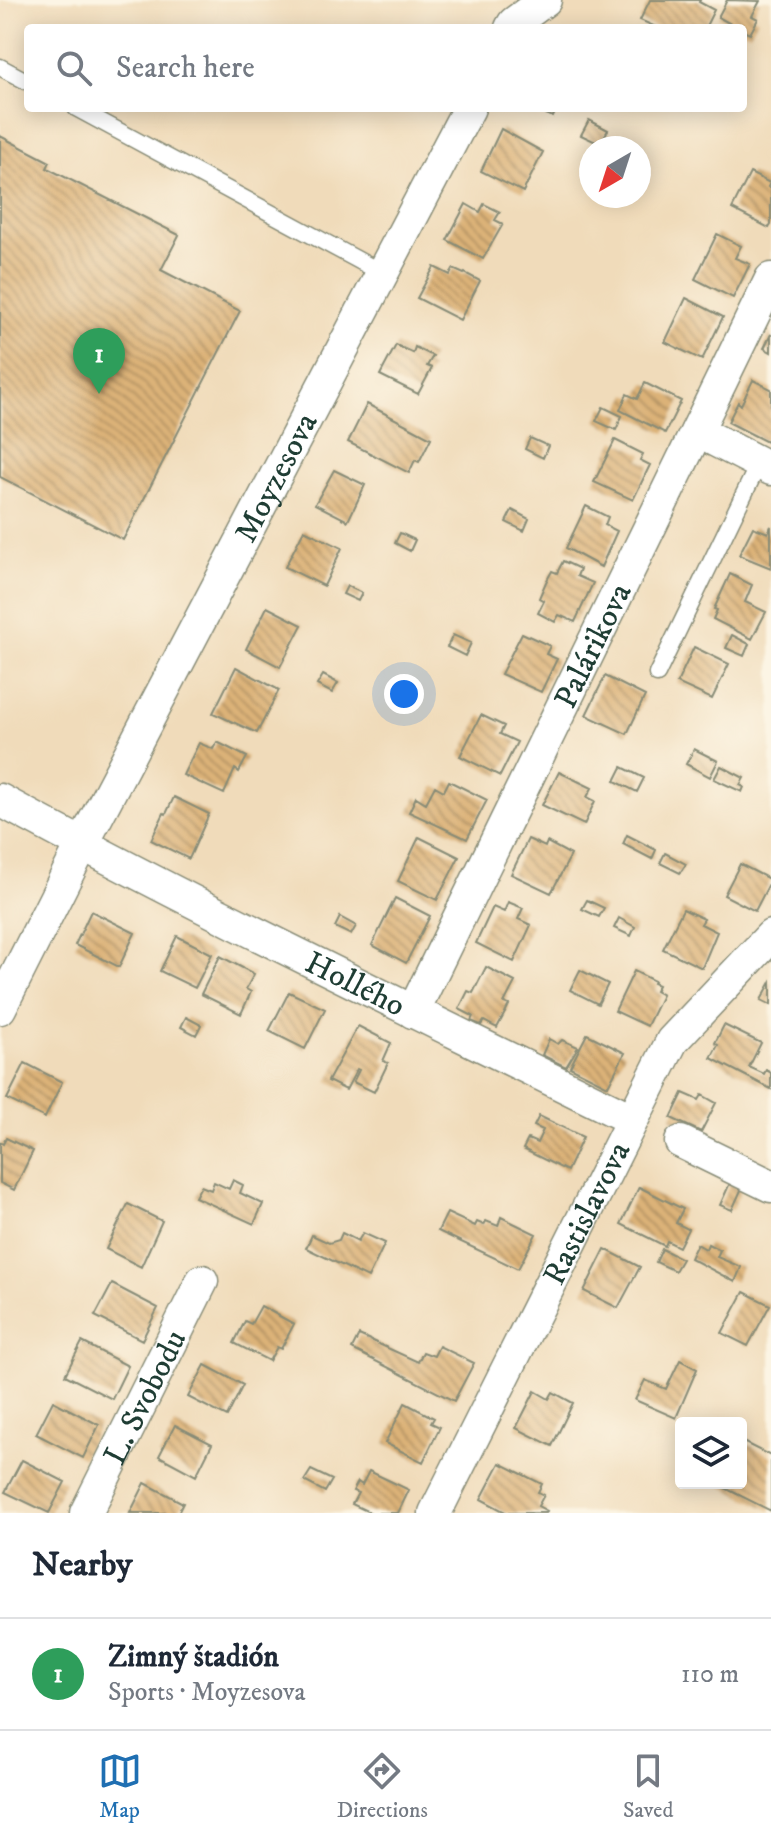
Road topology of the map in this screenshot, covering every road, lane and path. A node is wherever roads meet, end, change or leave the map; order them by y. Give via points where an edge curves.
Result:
1 (545, 0) edge
2 (513, 24) edge
3 (0, 67) edge
4 (24, 80) edge
5 (83, 112) edge
6 (467, 112) edge
7 (382, 273) junction
8 (771, 279) edge
9 (697, 431) junction
10 (765, 466) edge
11 (657, 674) dead end
12 (0, 800) edge
13 (82, 845) junction
14 (771, 936) edge
15 (0, 1008) edge
16 (413, 1012) junction
17 (631, 1119) junction
18 (681, 1142) dead end
19 (771, 1186) edge
20 (202, 1281) dead end
21 (86, 1513) edge
22 (435, 1513) edge

1 - 2 street
3 - 4 lane
5 - 7 lane
6 - 7 street, Moyzesova
7 - 13 street, Moyzesova
8 - 9 street, Palárikova
9 - 10 street
9 - 16 street, Palárikova
10 - 11 lane
12 - 13 street, Hollého
13 - 15 street, Moyzesova
13 - 16 street, Hollého
14 - 17 street, Rastislavova via 672,1041
16 - 17 street, Hollého
17 - 22 street, Rastislavova
18 - 19 street
20 - 21 street, L. Svobodu

